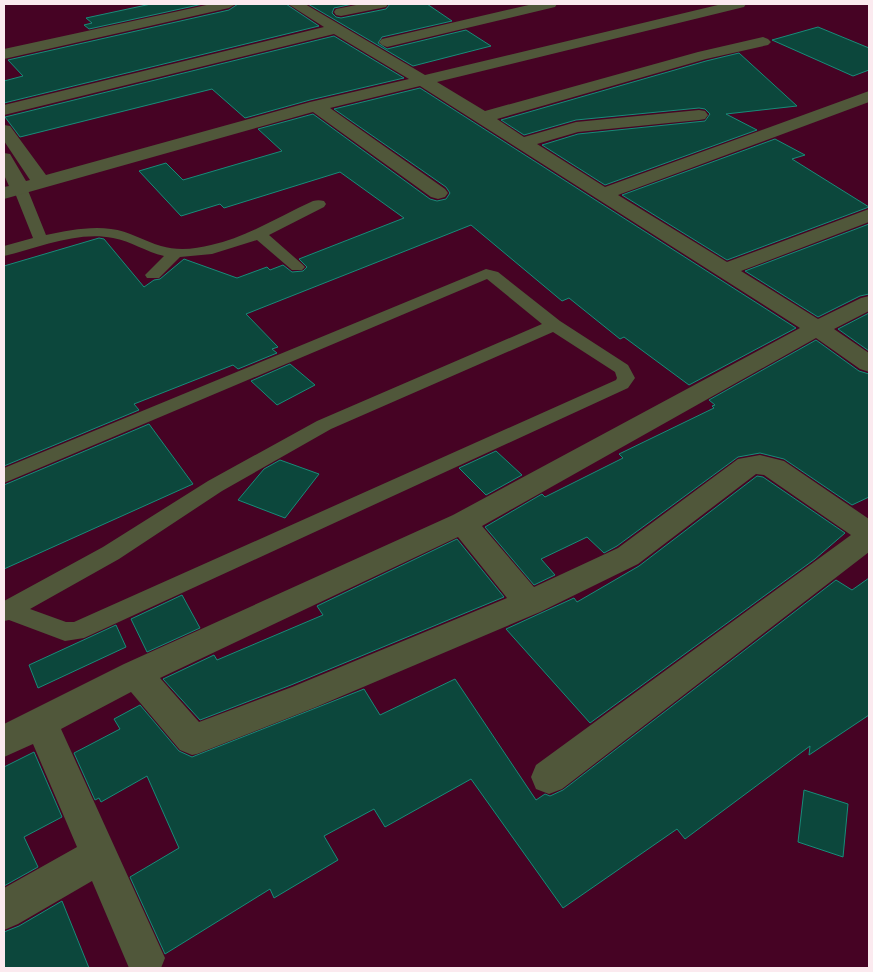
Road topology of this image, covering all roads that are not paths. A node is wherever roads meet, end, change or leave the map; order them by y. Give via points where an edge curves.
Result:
1 (170, 4) edge
2 (229, 4) edge
3 (295, 4) edge
4 (381, 4) edge
5 (550, 4) edge
6 (739, 4) edge
7 (182, 14) junction
8 (335, 15) edge
9 (501, 15) junction
10 (356, 22) dead end
11 (372, 32) dead end
12 (387, 42) junction
13 (763, 42) dead end
14 (4, 54) edge
15 (495, 62) junction
16 (441, 76) junction
17 (422, 80) junction
18 (869, 96) edge
19 (316, 106) junction
20 (4, 110) edge
21 (699, 115) dead end
22 (483, 116) junction
23 (4, 130) edge
24 (522, 143) junction
25 (4, 158) edge
26 (41, 182) junction
27 (12, 191) edge
28 (438, 193) dead end
29 (603, 194) junction
30 (319, 204) dead end
31 (869, 215) edge
32 (260, 234) junction
33 (41, 240) junction
34 (4, 251) edge
35 (176, 253) junction
36 (297, 267) dead end
37 (725, 270) junction
38 (153, 275) dead end
39 (869, 303) edge
40 (554, 325) junction
41 (817, 328) junction
42 (869, 364) edge
43 (4, 476) edge
44 (463, 523) junction
45 (869, 533) edge
46 (869, 538) edge
47 (529, 603) junction
48 (6, 611) edge
49 (136, 674) junction
50 (41, 723) junction
51 (4, 741) edge
52 (549, 777) dead end
53 (99, 856) junction
54 (4, 910) edge
55 (145, 958) dead end

1 - 7 street
2 - 7 street
3 - 8 street
4 - 8 street
5 - 9 street
6 - 15 street
7 - 14 street
8 - 10 street
8 - 17 street
8 - 20 street
9 - 12 street
9 - 15 street
11 - 12 street
12 - 16 street
13 - 22 street via 703,55
15 - 16 street
16 - 17 street
17 - 19 street
17 - 22 street
18 - 29 street
19 - 26 street
19 - 28 street
21 - 24 street via 576,126
22 - 24 street
23 - 26 street
24 - 29 street
25 - 27 street
26 - 27 street
27 - 33 lane
29 - 37 street
30 - 32 lane
31 - 37 street
32 - 35 lane via 195,254
32 - 36 lane
33 - 34 lane
33 - 35 lane via 90,233 112,234 148,248
35 - 38 lane
37 - 41 street
39 - 41 street
40 - 43 lane via 492,275 481,275
40 - 48 lane via 324,426 215,486 111,553
40 - 48 lane via 622,369 626,378 622,384 76,631 65,632
41 - 42 street
41 - 44 street
44 - 47 street
44 - 49 street
45 - 47 street via 774,468 760,464 748,466 628,556
46 - 52 street
47 - 49 street via 194,739
49 - 50 street
50 - 51 street
50 - 53 street
53 - 54 street
53 - 55 street

